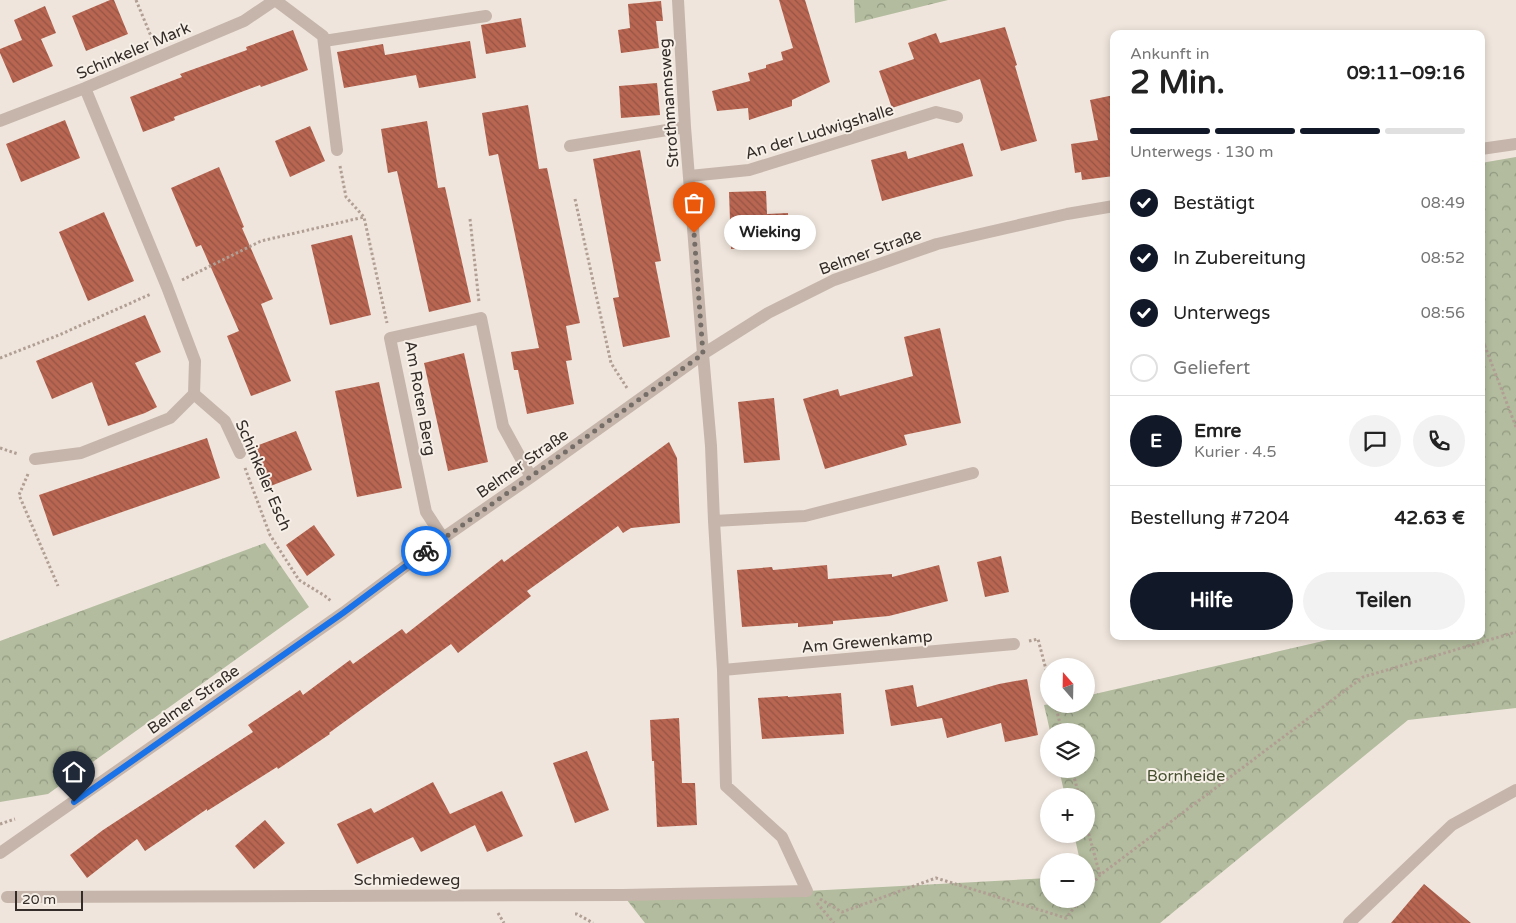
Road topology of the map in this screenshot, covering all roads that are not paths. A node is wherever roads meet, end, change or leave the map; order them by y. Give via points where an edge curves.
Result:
1 (275, 0) edge
2 (678, 0) edge
3 (486, 16) dead end
4 (324, 41) junction
5 (85, 88) junction
6 (957, 117) dead end
7 (0, 121) edge
8 (686, 127) junction
9 (1516, 144) edge
10 (570, 146) dead end
11 (1485, 148) edge
12 (337, 150) road end
13 (690, 176) junction
14 (1110, 207) edge
15 (703, 354) junction
16 (194, 394) junction
17 (240, 453) road end
18 (35, 459) road end
19 (973, 473) dead end
20 (531, 477) junction
21 (714, 521) junction
22 (443, 538) junction
23 (1014, 644) road end
24 (723, 670) junction
25 (1516, 790) edge
26 (0, 853) edge
27 (7, 897) dead end
28 (1349, 923) edge

1 - 4 street via 323,36
1 - 5 street, Schinkeler Mark via 244,21
2 - 8 street, Strothmannsweg
3 - 4 street
4 - 12 street
5 - 7 street, Schinkeler Mark
5 - 16 street via 195,361
6 - 13 street, An der Ludwigshalle via 936,112 750,170
8 - 10 street
8 - 13 street, Strothmannsweg
9 - 11 street
13 - 15 street, Strothmannsweg
14 - 15 street, Belmer Straße via 937,244 834,280 768,313
15 - 20 street, Belmer Straße
15 - 21 street via 712,446
16 - 17 street, Schinkeler Esch via 225,421
16 - 18 street via 170,418 81,453
19 - 21 street via 806,516
20 - 22 street, Belmer Straße
20 - 22 street, Am Roten Berg via 503,426 481,318 390,338 426,512
21 - 24 street
22 - 26 street, Belmer Straße via 343,613
23 - 24 street, Am Grewenkamp
24 - 27 street, Schmiedeweg via 726,786 782,837 807,891 623,895
25 - 28 street via 1452,825

